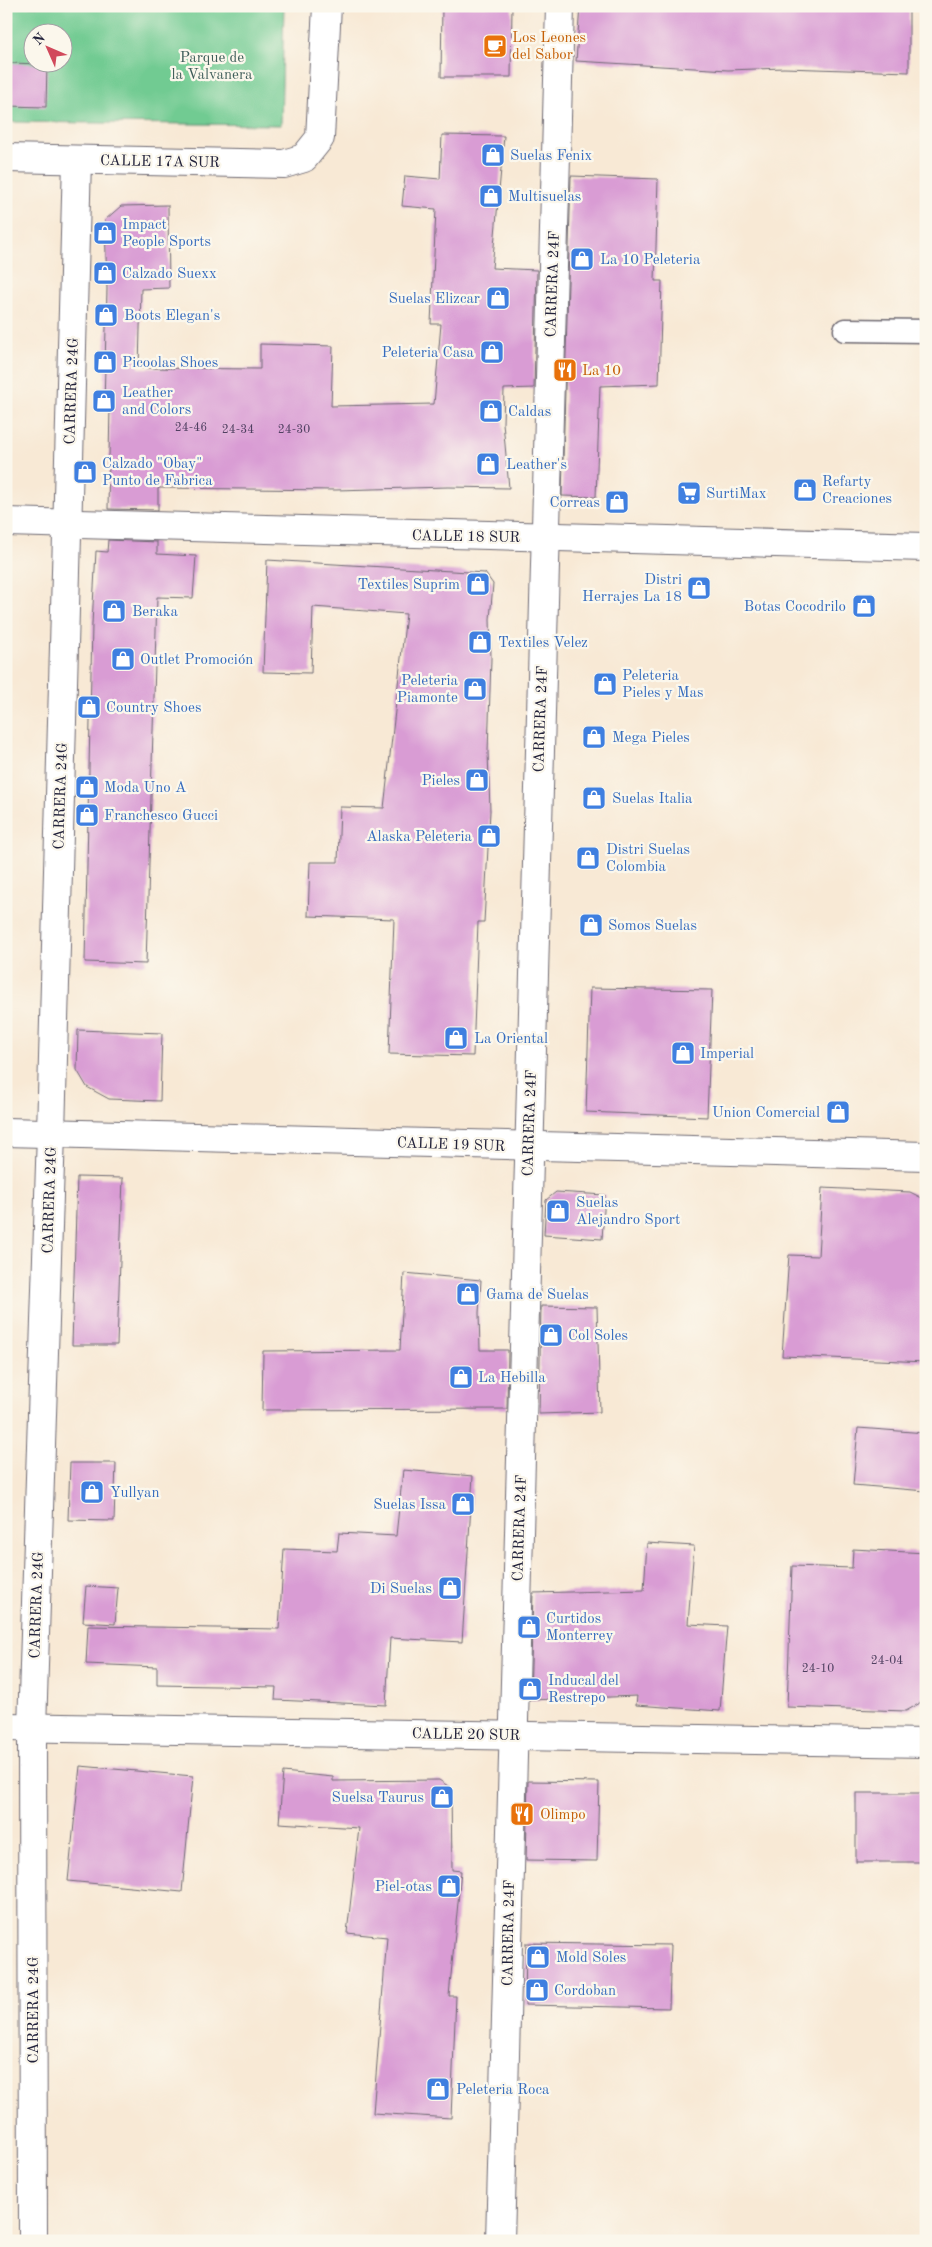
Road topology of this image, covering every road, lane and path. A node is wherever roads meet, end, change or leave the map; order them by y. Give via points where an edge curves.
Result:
1 (327, 6) edge
2 (560, 6) edge
3 (6, 158) edge
4 (77, 160) junction
5 (845, 330) dead end
6 (926, 331) edge
7 (6, 522) edge
8 (67, 525) junction
9 (545, 538) junction
10 (926, 547) edge
11 (6, 1132) edge
12 (51, 1133) junction
13 (529, 1146) junction
14 (926, 1156) edge
15 (19, 1728) edge
16 (513, 1734) junction
17 (926, 1743) edge
18 (33, 2241) edge
19 (500, 2241) edge

1 - 4 street, CALLE 17A SUR via 320,138 304,158 284,164
2 - 9 street, CARRERA 24F
3 - 4 street, CALLE 17A SUR
4 - 8 street, CARRERA 24G
5 - 6 lane
7 - 8 street, CALLE 18 SUR
8 - 9 street, CALLE 18 SUR
8 - 12 street, CARRERA 24G
9 - 10 street, CALLE 18 SUR
9 - 13 street, CARRERA 24F
11 - 12 street, CALLE 19 SUR
12 - 13 street, CALLE 19 SUR
12 - 15 street, CARRERA 24G
13 - 14 street, CALLE 19 SUR
13 - 16 street, CARRERA 24F
15 - 16 street, CALLE 20 SUR
15 - 18 street, CARRERA 24G
16 - 17 street, CALLE 20 SUR
16 - 19 street, CARRERA 24F

